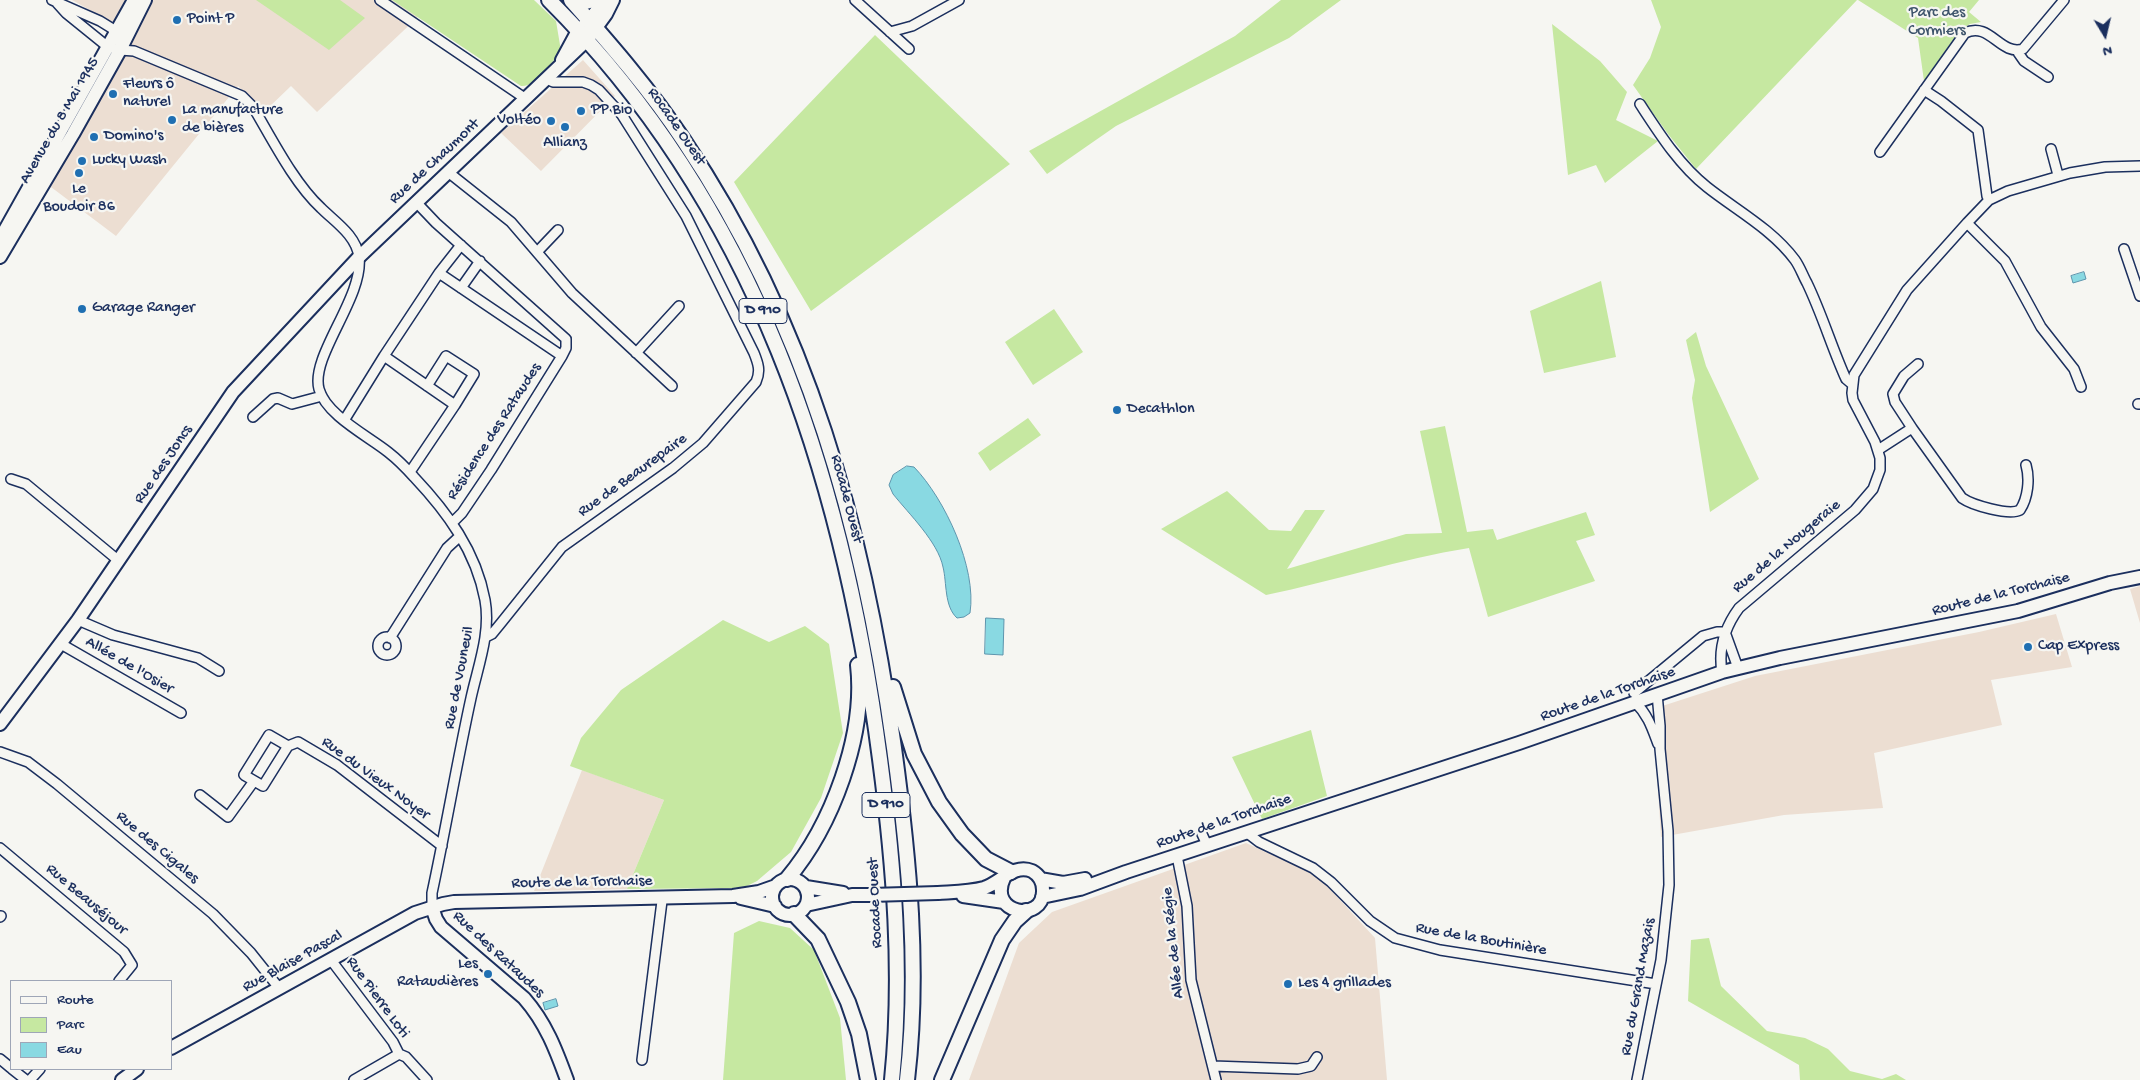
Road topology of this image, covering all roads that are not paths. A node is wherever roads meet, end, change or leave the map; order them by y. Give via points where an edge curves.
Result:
1 (134, 0) edge
2 (145, 0) edge
3 (380, 0) edge
4 (549, 0) edge
5 (571, 0) edge
6 (596, 0) edge
7 (606, 0) edge
8 (613, 0) edge
9 (855, 0) edge
10 (959, 0) edge
11 (2064, 0) edge
12 (55, 2) edge
13 (592, 24) junction
14 (890, 32) junction
15 (121, 34) junction
16 (583, 36) junction
17 (114, 49) junction
18 (909, 49) dead end
19 (134, 51) junction
20 (2017, 51) junction
21 (551, 75) junction
22 (2048, 77) dead end
23 (1924, 90) junction
24 (526, 99) junction
25 (1640, 104) dead end
26 (2051, 148) dead end
27 (1880, 152) dead end
28 (2140, 166) edge
29 (448, 172) junction
30 (2058, 176) junction
31 (1989, 200) junction
32 (416, 202) junction
33 (1967, 223) junction
34 (558, 230) dead end
35 (0, 239) edge
36 (461, 245) junction
37 (2124, 249) dead end
38 (538, 251) junction
39 (0, 257) edge
40 (359, 257) junction
41 (480, 261) junction
42 (439, 273) junction
43 (461, 288) junction
44 (2140, 296) edge
45 (679, 306) dead end
46 (636, 353) junction
47 (384, 356) junction
48 (562, 356) junction
49 (1918, 364) dead end
50 (1852, 384) junction
51 (427, 386) junction
52 (672, 386) dead end
53 (2081, 388) dead end
54 (322, 396) junction
55 (455, 405) junction
56 (253, 417) dead end
57 (345, 419) junction
58 (1912, 428) junction
59 (1878, 450) junction
60 (2026, 465) dead end
61 (410, 472) junction
62 (11, 478) dead end
63 (452, 523) junction
64 (839, 534) junction
65 (460, 536) junction
66 (119, 561) junction
67 (2140, 570) edge
68 (2140, 577) edge
69 (2110, 583) junction
70 (870, 602) junction
71 (78, 620) junction
72 (1725, 632) junction
73 (486, 637) junction
74 (390, 638) dead end
75 (61, 644) junction
76 (1738, 668) junction
77 (219, 671) dead end
78 (1722, 672) junction
79 (1657, 694) junction
80 (1634, 698) junction
81 (14, 707) junction
82 (181, 713) dead end
83 (0, 724) edge
84 (0, 730) edge
85 (288, 746) junction
86 (1660, 749) junction
87 (0, 752) edge
88 (254, 781) junction
89 (200, 795) dead end
90 (1246, 832) junction
91 (442, 846) junction
92 (0, 848) edge
93 (1177, 856) junction
94 (1126, 872) junction
95 (1008, 875) junction
96 (1040, 879) junction
97 (781, 882) junction
98 (806, 887) junction
99 (938, 893) junction
100 (852, 895) junction
101 (733, 896) junction
102 (1042, 897) junction
103 (660, 898) junction
104 (1004, 902) junction
105 (806, 905) junction
106 (775, 906) junction
107 (432, 907) junction
108 (1026, 911) junction
109 (794, 914) junction
110 (331, 960) junction
111 (120, 980) edge
112 (1656, 984) junction
113 (278, 988) junction
114 (172, 1047) edge
115 (399, 1054) junction
116 (1317, 1057) dead end
117 (642, 1060) dead end
118 (1213, 1066) junction
119 (14, 1070) edge
120 (39, 1070) edge
121 (136, 1070) edge
122 (26, 1080) edge
123 (30, 1080) edge
124 (122, 1080) edge
125 (354, 1080) edge
126 (426, 1080) edge
127 (567, 1080) edge
128 (868, 1080) edge
129 (892, 1080) edge
130 (908, 1080) edge
131 (942, 1080) edge
132 (1216, 1080) edge
133 (1637, 1080) edge

1 - 15 main road, Avenue du 8 Mai 1945
2 - 15 main road, Avenue du 8 Mai 1945
3 - 24 street
4 - 16 main road, Rocade Ouest / D 910
5 - 6 main road via 586,3
5 - 13 main road, Rocade Ouest / D 910
7 - 13 main road, Rue de Chaumont
8 - 13 main road, Rue de Chaumont
9 - 14 street
10 - 14 street via 920,22
11 - 20 street via 2028,45
12 - 15 street via 86,14
12 - 17 street
13 - 16 main road, Rue de Chaumont
13 - 70 main road, Rocade Ouest / D 910 via 683,139 733,220 772,295 821,416 850,513
14 - 18 street
15 - 17 main road, Avenue du 8 Mai 1945
15 - 19 street
16 - 21 main road, Rue de Chaumont
16 - 64 main road, Rocade Ouest / D 910 via 670,147 740,265 792,380
17 - 19 street
17 - 35 main road, Avenue du 8 Mai 1945
17 - 39 main road, Avenue du 8 Mai 1945
19 - 40 street via 234,92 248,102 306,192 348,234
20 - 22 street via 2024,62
20 - 23 street via 1976,30 1965,33
21 - 24 main road, Rue de Chaumont
21 - 73 street, Rue de Beaurepaire via 553,82 592,85 622,116 686,216 754,353 759,376 703,443 562,547 492,634
23 - 27 street
23 - 31 street via 1978,130
24 - 29 main road, Rue de Chaumont
25 - 50 street via 1690,171 1765,230 1797,262 1846,379
26 - 30 street
28 - 30 street via 2106,167
29 - 32 main road, Rue de Chaumont
29 - 38 street via 511,222
30 - 31 street
31 - 33 street
32 - 36 street
32 - 40 main road, Rue de Chaumont
33 - 50 street via 1902,297 1858,368
33 - 53 street via 2005,261 2041,327 2074,369
34 - 38 street
36 - 41 street
36 - 42 street
37 - 44 street
38 - 46 street via 560,280
40 - 54 street via 357,281 321,365 318,382
40 - 66 main road, Rue des Joncs via 233,392
41 - 43 street
41 - 48 street via 566,339
42 - 43 street
42 - 47 street
43 - 48 street
45 - 46 street
46 - 52 street
47 - 51 street
47 - 57 street
48 - 63 street, Résidence des Rataudes via 491,470
49 - 58 street via 1904,376 1893,394
50 - 59 street, Rue de la Nougeraie via 1855,406
51 - 55 street
51 - 55 street via 446,356 474,374
54 - 56 street via 292,404 273,399
54 - 57 street, Rue de Vouneuil
55 - 61 street
57 - 61 street, Rue de Vouneuil
58 - 59 street
58 - 60 street via 1958,495 1972,504 2012,513 2020,510 2028,480
59 - 72 street, Rue de la Nougeraie via 1878,480 1867,497 1747,599
61 - 63 street, Rue de Vouneuil
62 - 66 street via 26,484
63 - 65 street, Rue de Vouneuil
64 - 97 main road via 858,667 858,712 849,754 829,809 808,853
64 - 129 main road, Rocade Ouest / D 910 via 871,689 885,792 897,947
65 - 73 street, Rue de Vouneuil via 471,554 486,602
65 - 74 street via 448,548
66 - 71 main road, Rue des Joncs
67 - 69 main road, Route de la Torchaise
68 - 69 main road, Route de la Torchaise
69 - 76 main road, Route de la Torchaise via 2009,613
70 - 95 main road via 907,736 921,770 950,818 973,846
70 - 130 main road, Rocade Ouest / D 910 via 895,755 909,877 913,1000
71 - 75 main road, Rue des Joncs
71 - 77 street via 112,635 198,658
72 - 76 street
72 - 78 street
72 - 80 street via 1703,636
73 - 91 street, Rue de Vouneuil
75 - 81 main road, Rue des Joncs
75 - 82 street, Allée de l'Osier
76 - 78 main road, Route de la Torchaise
78 - 79 main road, Route de la Torchaise
79 - 80 main road, Route de la Torchaise
79 - 86 street, Rue du Grand Mazais
80 - 86 street, Rue du Grand Mazais via 1650,720
80 - 90 main road, Route de la Torchaise via 1420,776
81 - 83 main road, Rue des Joncs
81 - 84 main road, Rue des Joncs
85 - 88 street via 263,786
85 - 88 street, Rue du Vieux Noyer via 269,735 244,775
85 - 91 street, Rue du Vieux Noyer via 298,742 337,766
86 - 112 street, Rue du Grand Mazais via 1668,831 1669,885
87 - 113 street, Rue des Cigales via 28,762 206,908 251,953
88 - 89 street via 228,817
90 - 93 main road, Route de la Torchaise via 1204,840
90 - 112 street, Rue de la Boutinière via 1258,842 1313,868 1370,921 1396,938 1440,950
91 - 107 street, Rue de Vouneuil
92 - 111 street, Rue Beauséjour via 124,952 132,965
93 - 94 main road, Route de la Torchaise
93 - 118 street, Allée de la Régie via 1187,906 1191,980
94 - 96 main road, Route de la Torchaise via 1070,882
94 - 102 main road, Route de la Torchaise via 1080,889
95 - 96 main road via 1024,869
95 - 99 main road via 984,888
95 - 104 main road via 1001,890
96 - 102 main road
97 - 98 main road via 798,880
97 - 101 main road, Route de la Torchaise via 759,892
97 - 106 main road via 772,896
98 - 100 main road
98 - 105 main road
99 - 100 main road, bridge
99 - 104 main road
100 - 105 main road
101 - 103 main road, Route de la Torchaise
101 - 106 main road, Route de la Torchaise
102 - 108 main road via 1036,906
103 - 107 main road, Route de la Torchaise via 472,902
103 - 117 street
104 - 108 main road via 1014,910
105 - 109 main road
106 - 109 main road via 783,913
107 - 110 main road, Rue Blaise Pascal via 415,913
107 - 127 main road, Rue des Rataudes via 441,927 535,1010
108 - 131 main road via 1002,940
109 - 128 main road via 818,939 848,1002 861,1042
110 - 113 main road, Rue Blaise Pascal
110 - 115 street, Rue Pierre Loti
112 - 133 street, Rue du Grand Mazais
113 - 114 main road, Rue Blaise Pascal
115 - 125 street, Rue Pierre Loti
115 - 126 street, Rue Pierre Loti via 406,1057
116 - 118 street via 1311,1066 1298,1069
118 - 132 street, Allée de la Régie
119 - 122 street
120 - 123 street
121 - 124 main road

